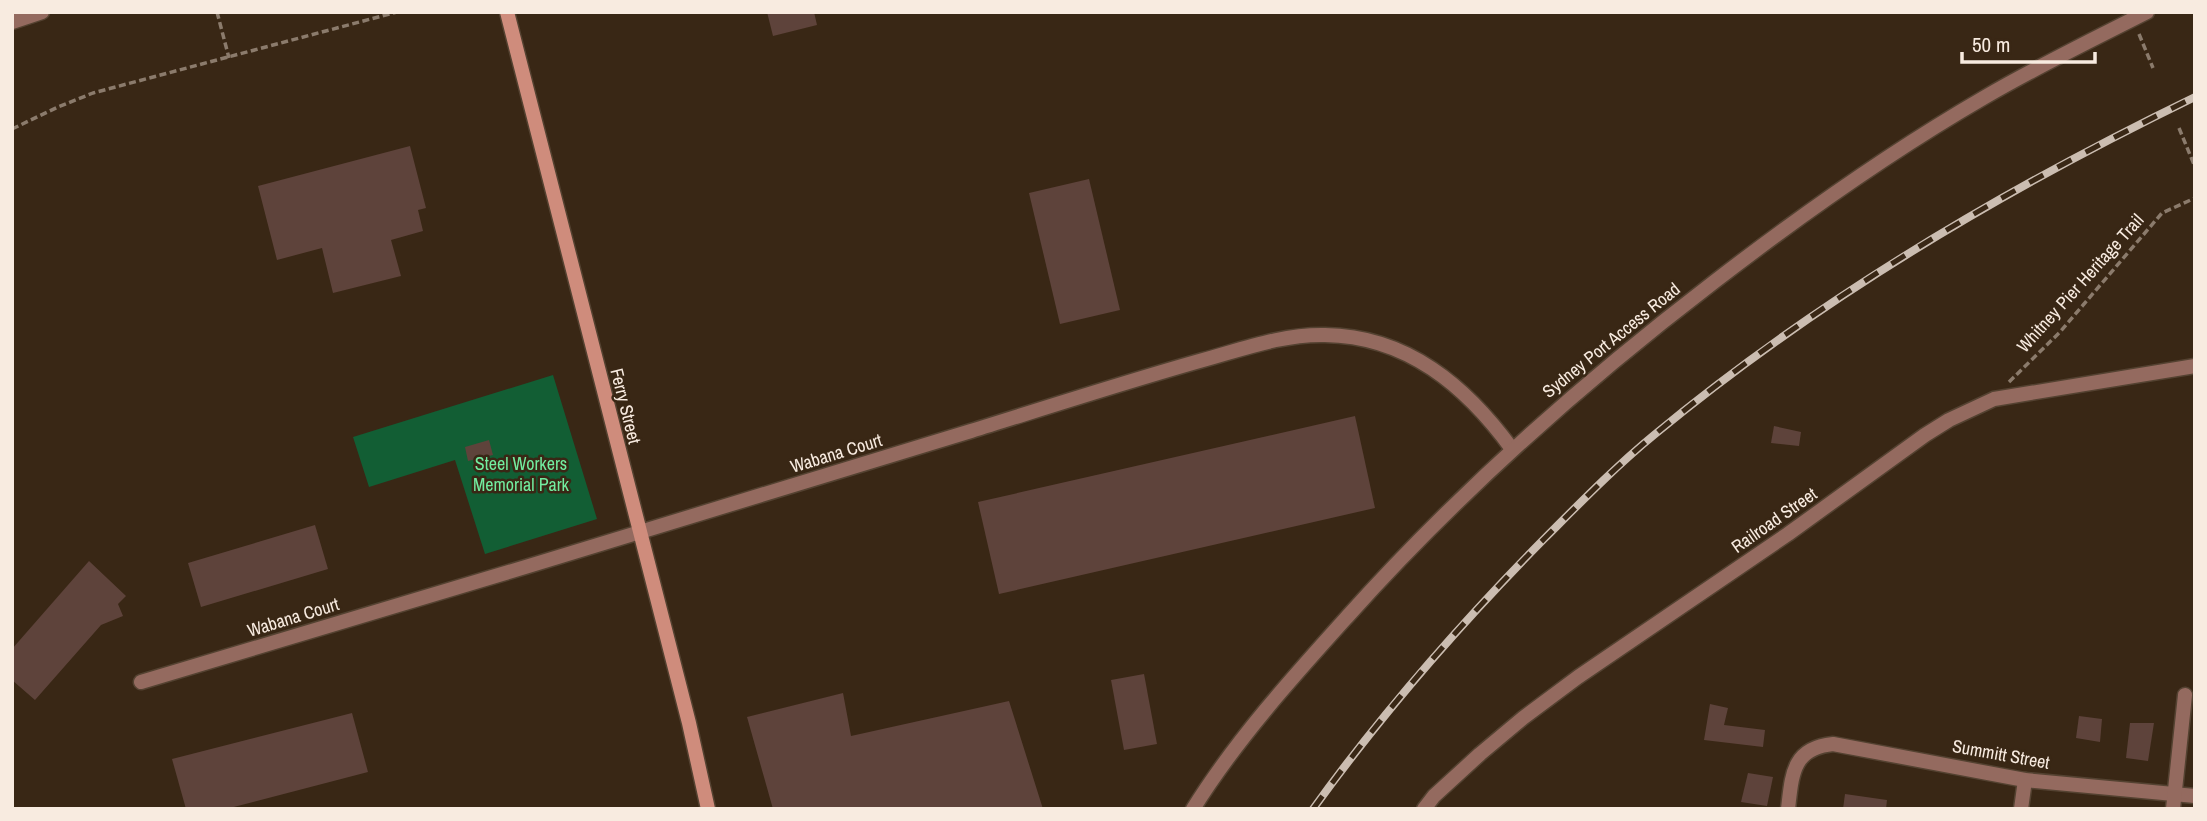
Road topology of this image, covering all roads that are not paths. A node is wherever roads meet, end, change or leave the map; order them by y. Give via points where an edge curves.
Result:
1 (42, 12) edge
2 (507, 12) edge
3 (2140, 16) edge
4 (12, 22) edge
5 (2195, 366) edge
6 (1512, 449) junction
7 (639, 534) junction
8 (141, 682) dead end
9 (2185, 695) dead end
10 (2025, 780) junction
11 (2195, 796) edge
12 (2174, 802) edge
13 (708, 809) edge
14 (1193, 809) edge
15 (1423, 809) edge
16 (1788, 809) edge
17 (2021, 809) edge

1 - 4 street
2 - 7 main road, Ferry Street
3 - 6 street, Sydney Port Access Road via 1982,98 1854,179 1659,324
5 - 15 street, Railroad Street via 1994,399 1959,415 1578,677 1480,754
6 - 7 street, Wabana Court via 1449,379 1387,345 1355,338 1279,339
6 - 14 street, Sydney Port Access Road via 1422,536 1301,668
7 - 8 street, Wabana Court
7 - 13 main road, Ferry Street
9 - 12 street
10 - 12 street, Summitt Street
10 - 16 street, Summitt Street via 1823,745 1803,754 1793,773
10 - 17 street
11 - 12 street, Summitt Street

